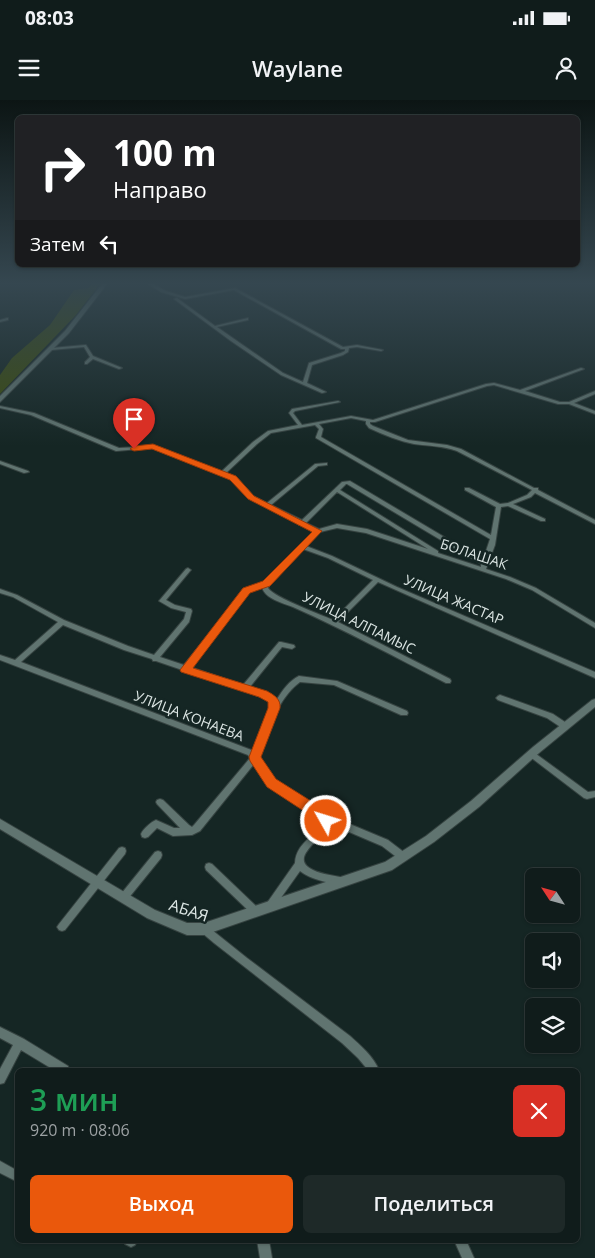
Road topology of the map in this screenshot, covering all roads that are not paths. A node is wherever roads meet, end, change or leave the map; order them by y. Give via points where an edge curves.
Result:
1 (60, 338) edge
2 (230, 338) edge
3 (323, 338) edge
4 (347, 348) junction
5 (50, 349) junction
6 (381, 350) dead end
7 (92, 357) junction
8 (86, 363) dead end
9 (120, 368) dead end
10 (582, 370) dead end
11 (305, 383) junction
12 (521, 391) junction
13 (324, 392) dead end
14 (595, 392) edge
15 (333, 398) dead end
16 (0, 400) edge
17 (570, 404) junction
18 (0, 407) edge
19 (594, 412) edge
20 (368, 421) junction
21 (316, 424) junction
22 (301, 427) junction
23 (0, 462) edge
24 (324, 464) dead end
25 (26, 472) dead end
26 (222, 474) junction
27 (467, 489) dead end
28 (536, 489) junction
29 (337, 490) junction
30 (509, 504) junction
31 (267, 506) junction
32 (499, 506) junction
33 (543, 520) dead end
34 (595, 522) edge
35 (301, 524) junction
36 (318, 531) junction
37 (492, 538) junction
38 (303, 547) junction
39 (444, 557) junction
40 (484, 566) junction
41 (188, 570) dead end
42 (377, 580) junction
43 (266, 583) junction
44 (0, 591) edge
45 (62, 622) junction
46 (334, 623) junction
47 (595, 626) edge
48 (292, 647) dead end
49 (0, 657) edge
50 (155, 659) junction
51 (16, 663) junction
52 (185, 670) junction
53 (595, 675) edge
54 (448, 680) dead end
55 (244, 689) junction
56 (500, 698) dead end
57 (595, 702) edge
58 (274, 708) junction
59 (404, 713) dead end
60 (565, 726) junction
61 (532, 754) junction
62 (255, 757) junction
63 (595, 794) edge
64 (160, 802) dead end
65 (325, 817) junction
66 (0, 824) edge
67 (192, 831) junction
68 (145, 834) dead end
69 (122, 851) dead end
70 (158, 855) dead end
71 (402, 856) junction
72 (300, 863) junction
73 (210, 867) dead end
74 (344, 881) junction
75 (98, 882) junction
76 (124, 897) junction
77 (270, 906) junction
78 (255, 911) junction
79 (62, 927) dead end
80 (204, 929) junction
81 (0, 1032) edge
82 (20, 1043) junction
83 (61, 1068) edge
84 (373, 1068) edge
85 (0, 1079) edge
86 (0, 1167) edge
87 (15, 1175) edge
88 (264, 1243) edge
89 (461, 1243) edge
90 (266, 1258) edge
91 (468, 1258) edge

1 - 5 main road
2 - 11 street via 282,374
3 - 4 street
4 - 6 street via 357,346
4 - 11 street via 342,354 310,364
5 - 7 street via 82,345 87,347
5 - 16 main road
7 - 8 street
7 - 9 street
10 - 12 street
11 - 13 street
12 - 17 street
12 - 20 street via 486,385
14 - 17 street
15 - 22 street via 338,402 294,410 291,413
17 - 19 street
18 - 26 street via 32,414 118,450 153,447
20 - 21 street via 350,417
20 - 28 street via 371,427 411,442 447,445
21 - 22 street
21 - 37 street via 321,429 318,437
22 - 26 street via 268,434
23 - 25 street
24 - 31 street via 317,465
26 - 31 street via 233,478 251,497
27 - 32 street
28 - 30 street via 530,496
28 - 34 street
29 - 35 street
29 - 39 street
29 - 40 street via 344,483 352,484
30 - 32 street
30 - 33 street
31 - 35 street
32 - 37 street
35 - 36 street
36 - 38 street
36 - 39 street, БОЛАШАК via 338,526 367,531
37 - 40 street
38 - 42 street, УЛИЦА ЖАСТАР
38 - 43 street
39 - 40 street, БОЛАШАК
40 - 47 street, БОЛАШАК via 534,589
41 - 50 street via 162,601 189,611 187,620
42 - 46 street
42 - 53 street, УЛИЦА ЖАСТАР
43 - 46 street, УЛИЦА АЛПАМЫС via 267,592
43 - 52 street via 247,591
44 - 45 street
45 - 50 street
45 - 51 street
46 - 54 street, УЛИЦА АЛПАМЫС
48 - 55 street via 281,644
49 - 51 street, УЛИЦА КОНАЕВА
50 - 52 street
51 - 62 street, УЛИЦА КОНАЕВА via 215,738
52 - 55 street
55 - 58 street via 269,697 274,701
56 - 60 street via 550,716
57 - 60 street
58 - 59 street via 295,681 302,678 335,683
58 - 62 street
60 - 61 street
61 - 63 street via 586,796
61 - 71 street via 476,804
62 - 65 street, УЛИЦА КОНАЕВА via 271,783
62 - 67 street via 206,820
64 - 67 street
65 - 71 street, УЛИЦА КОНАЕВА via 385,844
65 - 72 street via 324,827 305,847
66 - 75 street, АБАЯ
67 - 68 street via 173,832 156,824
69 - 75 street
70 - 76 street
71 - 74 street via 388,866
72 - 74 street via 311,875
72 - 77 street
73 - 78 street
74 - 77 street
75 - 76 street, АБАЯ
75 - 79 street
76 - 80 street, АБАЯ via 150,914 175,924
77 - 78 street
78 - 80 street
80 - 84 street, АБАЯ via 349,1043
81 - 82 street
82 - 83 street
82 - 85 street
86 - 87 street
88 - 90 street
89 - 91 street

